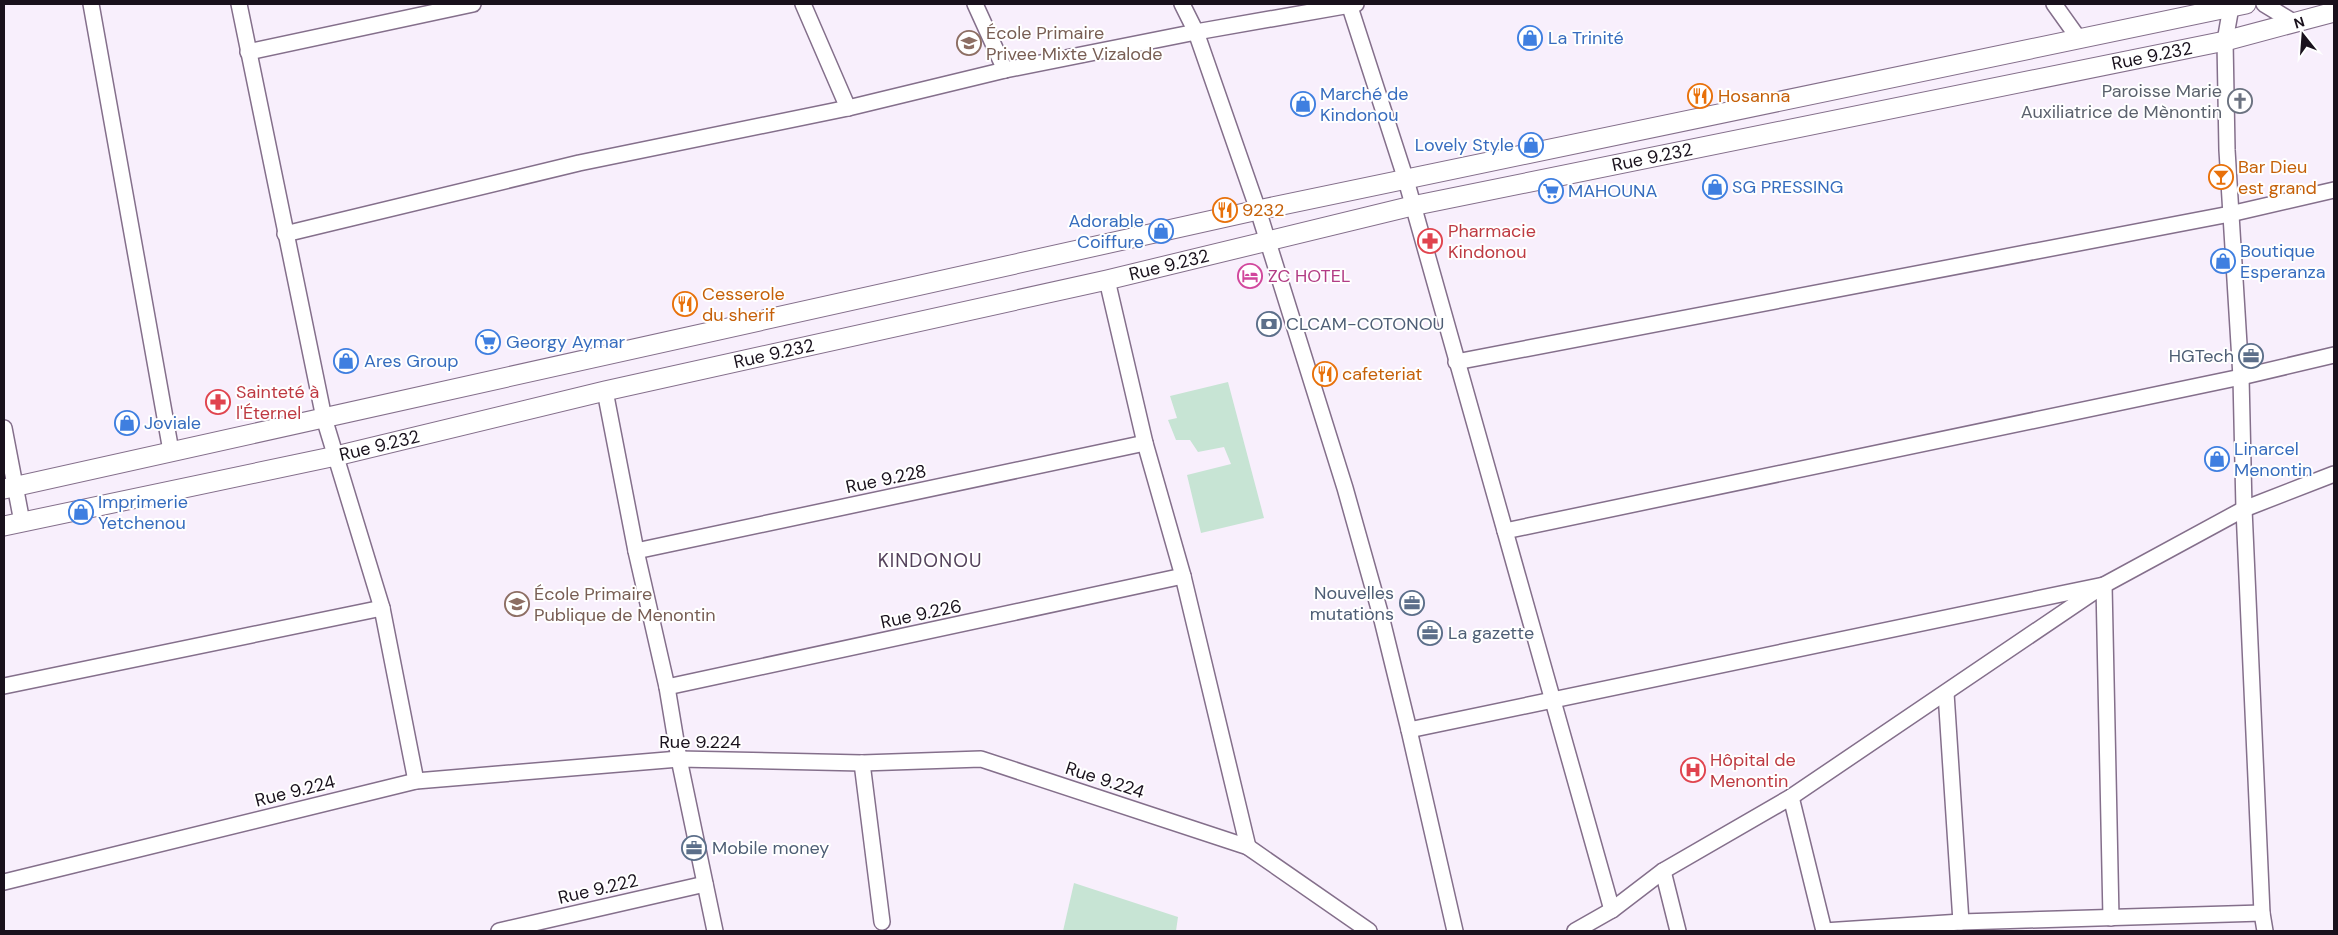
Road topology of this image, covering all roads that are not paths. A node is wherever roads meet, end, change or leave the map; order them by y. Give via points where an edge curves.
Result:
1 (91, 4) edge
2 (239, 4) edge
3 (473, 4) edge
4 (803, 4) edge
5 (975, 4) edge
6 (1182, 4) edge
7 (1352, 4) edge
8 (2054, 4) edge
9 (2264, 4) edge
10 (2238, 5) edge
11 (2334, 12) edge
12 (2295, 23) junction
13 (1196, 32) junction
14 (2079, 39) junction
15 (2225, 41) junction
16 (248, 52) junction
17 (1005, 70) junction
18 (848, 108) junction
19 (1406, 180) junction
20 (2334, 190) edge
21 (1412, 206) junction
22 (1258, 210) junction
23 (2230, 214) junction
24 (285, 234) junction
25 (1268, 241) junction
26 (1107, 280) junction
27 (2334, 355) edge
28 (1456, 362) junction
29 (2241, 377) junction
30 (604, 391) junction
31 (324, 418) junction
32 (4, 428) edge
33 (1144, 443) junction
34 (171, 451) junction
35 (336, 456) junction
36 (2334, 474) edge
37 (10, 488) edge
38 (2244, 509) junction
39 (22, 522) junction
40 (4, 526) edge
41 (1505, 531) junction
42 (636, 551) junction
43 (1183, 576) junction
44 (2104, 585) junction
45 (382, 608) junction
46 (4, 686) edge
47 (667, 687) junction
48 (1946, 693) junction
49 (1553, 699) junction
50 (1409, 730) junction
51 (678, 759) junction
52 (862, 763) junction
53 (416, 781) junction
54 (1791, 797) junction
55 (1248, 848) junction
56 (1663, 871) junction
57 (4, 882) edge
58 (705, 884) junction
59 (1612, 910) junction
60 (2262, 913) junction
61 (2110, 918) junction
62 (882, 922) dead end
63 (1962, 922) junction
64 (544, 926) edge
65 (498, 931) edge
66 (715, 931) edge
67 (1370, 931) edge
68 (1455, 931) edge
69 (1575, 931) edge
70 (1678, 931) edge
71 (1824, 931) edge
72 (2265, 931) edge

1 - 34 street
2 - 16 street
3 - 16 street
4 - 18 street
5 - 17 street
6 - 13 street
7 - 13 street
7 - 19 street
8 - 14 street
9 - 12 street
10 - 14 street, Rue 9.232
10 - 15 street
11 - 12 street, Rue 9.232
12 - 15 street, Rue 9.232
13 - 17 street
13 - 22 street
14 - 19 street, Rue 9.232
15 - 21 street, Rue 9.232
15 - 23 street
16 - 24 street
17 - 18 street
18 - 24 street via 579,163
19 - 21 street
19 - 22 street, Rue 9.232
20 - 23 street
21 - 25 street, Rue 9.232
21 - 28 street
22 - 25 street
22 - 31 street, Rue 9.232
23 - 28 street
23 - 29 street
24 - 31 street
25 - 26 street, Rue 9.232
25 - 50 street via 1345,488
26 - 30 street, Rue 9.232
26 - 33 street
27 - 29 street
28 - 41 street
29 - 38 street
29 - 41 street
30 - 35 street, Rue 9.232
30 - 42 street
31 - 34 street, Rue 9.232
31 - 35 street
32 - 37 street
33 - 42 street, Rue 9.228
33 - 43 street
34 - 37 street, Rue 9.232
35 - 39 street, Rue 9.232
35 - 45 street
36 - 38 street
37 - 39 street
38 - 44 street
38 - 60 street
39 - 40 street, Rue 9.232
41 - 49 street
42 - 47 street
43 - 47 street, Rue 9.226
43 - 55 street
44 - 48 street
44 - 49 street
44 - 61 street
45 - 46 street
45 - 53 street
47 - 51 street
48 - 54 street
48 - 63 street
49 - 50 street
49 - 59 street
50 - 68 street
51 - 52 street, Rue 9.224
51 - 53 street, Rue 9.224
51 - 58 street
52 - 55 street, Rue 9.224 via 981,759
52 - 62 street
53 - 57 street, Rue 9.224
54 - 56 street
54 - 71 street
55 - 67 street, Rue 9.224
56 - 59 street
56 - 70 street
58 - 64 street, Rue 9.222
58 - 66 street
59 - 69 street
60 - 61 street
60 - 72 street
61 - 63 street
63 - 71 street
64 - 65 street, Rue 9.222

